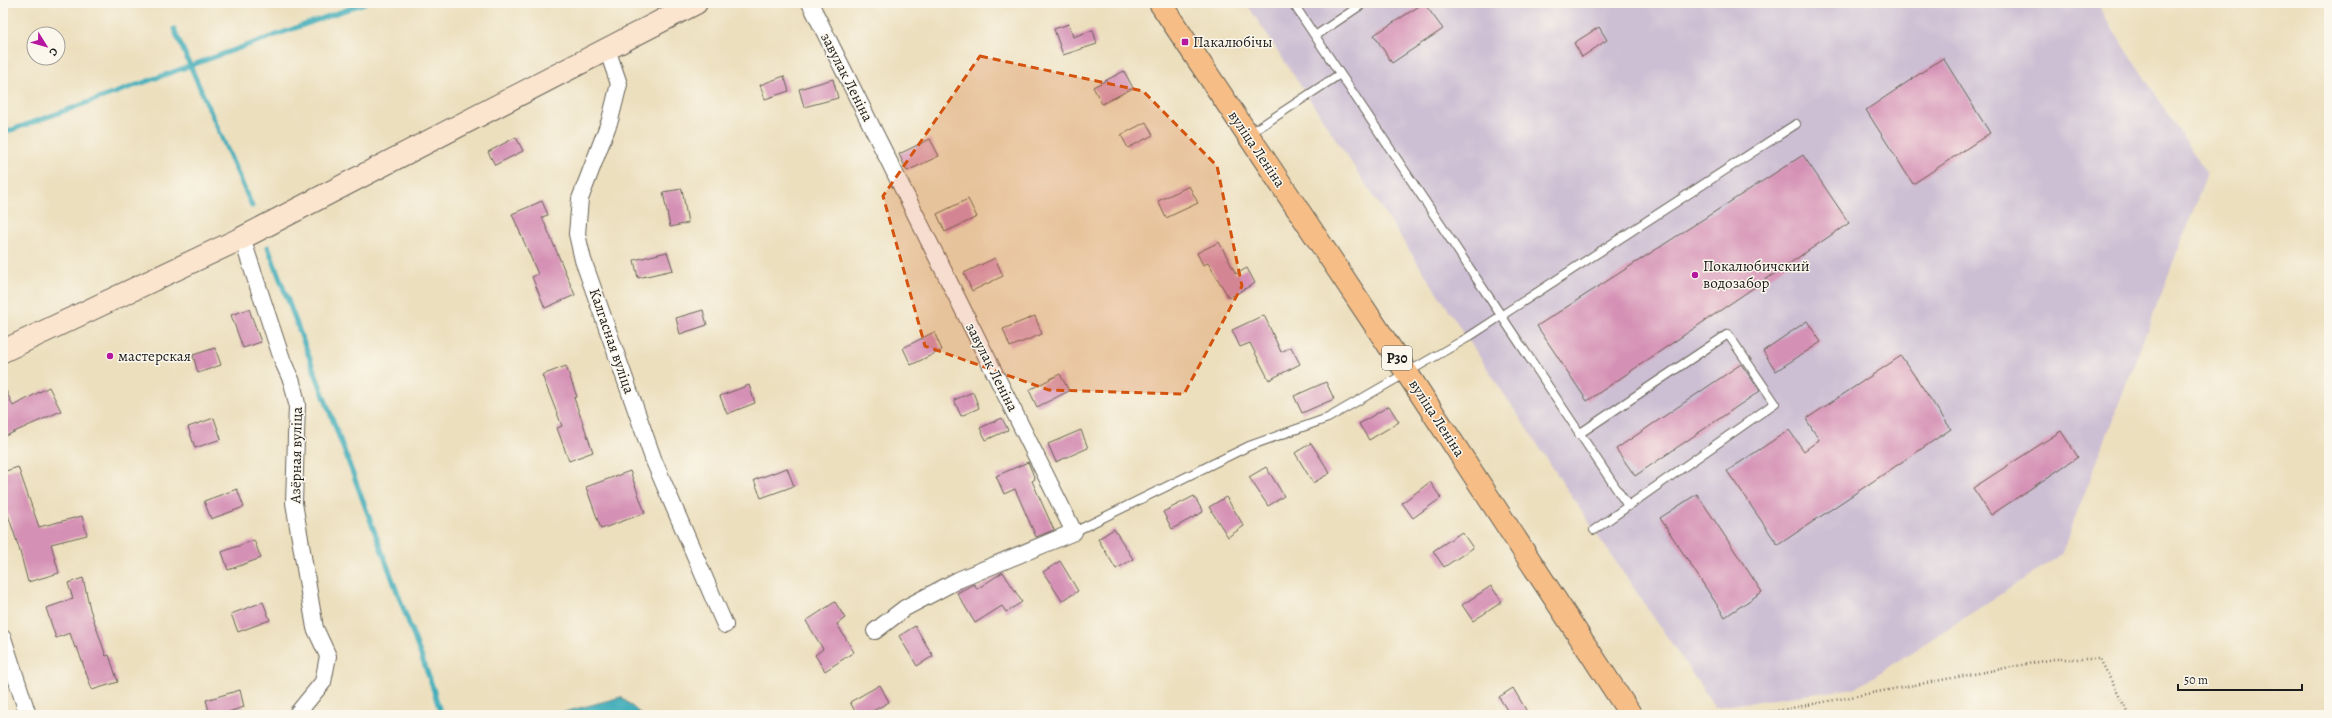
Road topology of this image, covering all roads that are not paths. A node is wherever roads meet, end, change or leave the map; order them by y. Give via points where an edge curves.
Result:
1 (696, 3) edge
2 (810, 3) edge
3 (1160, 3) edge
4 (1293, 3) edge
5 (1364, 3) edge
6 (1315, 36) junction
7 (607, 49) junction
8 (1340, 74) junction
9 (1796, 124) dead end
10 (1248, 135) junction
11 (242, 238) junction
12 (1501, 316) junction
13 (3, 351) edge
14 (1408, 373) junction
15 (1579, 434) junction
16 (1628, 506) junction
17 (1594, 530) dead end
18 (1074, 532) junction
19 (725, 625) dead end
20 (875, 631) dead end
21 (3, 638) edge
22 (28, 715) edge
23 (296, 715) edge
24 (1631, 715) edge

1 - 7 street
2 - 18 street, завулак Леніна
3 - 10 main road, вуліца Леніна / Р30
4 - 6 lane
5 - 6 lane
6 - 8 lane
7 - 11 street
7 - 19 street, Калгасная вуліца via 619,84 610,120 580,199 577,234 583,260 654,461
8 - 10 lane
8 - 12 lane
9 - 12 lane
10 - 14 main road, вуліца Леніна / Р30
11 - 13 street
11 - 23 street, Азёрная вуліца via 292,382 297,404 294,503 316,628 328,656 323,682
12 - 14 lane
12 - 15 lane
14 - 18 lane via 1328,418 1249,446
14 - 24 main road, вуліца Леніна / Р30
15 - 16 lane
15 - 16 lane via 1728,334 1775,403
16 - 17 lane
18 - 20 street via 958,580 905,608
21 - 22 street

